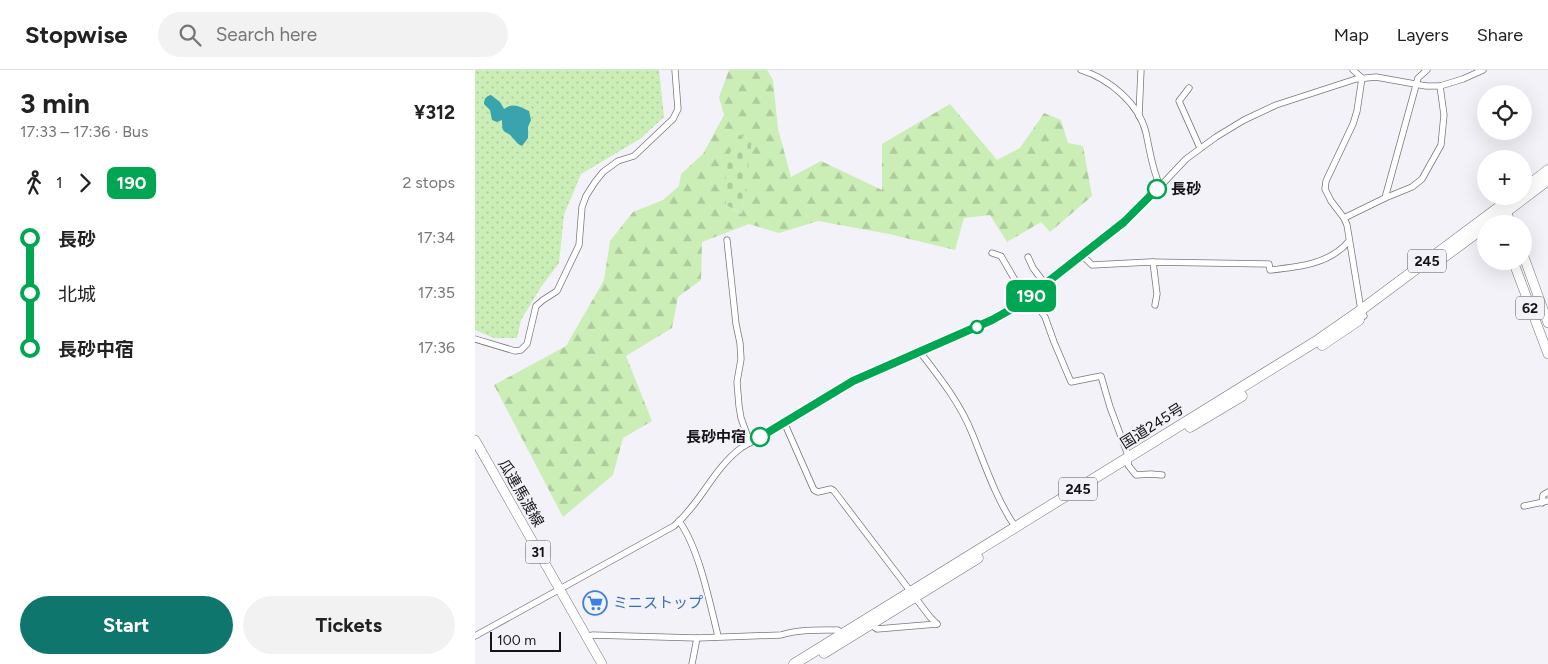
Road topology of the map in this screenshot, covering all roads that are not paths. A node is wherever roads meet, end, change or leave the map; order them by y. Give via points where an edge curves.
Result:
1 (675, 70) edge
2 (1081, 70) edge
3 (1141, 70) edge
4 (1353, 70) edge
5 (1427, 70) edge
6 (1483, 70) edge
7 (1362, 78) junction
8 (1417, 84) junction
9 (1440, 86) junction
10 (1189, 88) dead end
11 (1139, 116) junction
12 (1200, 148) junction
13 (1548, 170) edge
14 (1548, 180) edge
15 (1532, 183) edge
16 (1160, 186) junction
17 (1385, 198) junction
18 (1507, 205) edge
19 (1505, 208) junction
20 (1499, 215) edge
21 (1508, 215) edge
22 (1344, 218) junction
23 (1477, 232) edge
24 (1477, 232) edge
25 (727, 240) dead end
26 (1349, 240) junction
27 (992, 253) dead end
28 (1083, 256) junction
29 (1028, 257) dead end
30 (1153, 262) junction
31 (1516, 270) edge
32 (1529, 270) edge
33 (1045, 284) junction
34 (1028, 298) junction
35 (1155, 305) dead end
36 (1363, 313) junction
37 (1548, 323) edge
38 (475, 339) edge
39 (920, 352) junction
40 (1548, 354) edge
41 (784, 422) junction
42 (475, 440) edge
43 (750, 443) junction
44 (1128, 461) junction
45 (1162, 475) dead end
46 (1548, 492) edge
47 (1545, 502) edge
48 (1524, 506) dead end
49 (679, 522) junction
50 (1016, 528) junction
51 (559, 589) junction
52 (913, 595) junction
53 (871, 625) junction
54 (842, 634) junction
55 (475, 636) edge
56 (718, 636) junction
57 (586, 637) junction
58 (697, 638) junction
59 (602, 664) edge
60 (693, 664) edge
61 (794, 664) edge
62 (806, 664) edge

1 - 38 street via 677,109 673,119 634,156 618,161 603,172 586,196 579,245 557,290 537,306 527,344 515,351
2 - 11 street via 1113,86
3 - 11 street
4 - 7 street
5 - 8 street
6 - 9 street
7 - 8 street via 1376,77
7 - 12 street via 1257,113
7 - 22 street via 1353,124 1325,181 1331,201
8 - 9 street
8 - 17 street
9 - 17 street via 1444,115 1441,145 1422,179
10 - 12 street via 1179,101
11 - 16 street
12 - 16 street
13 - 15 highway
14 - 19 highway, 国道245号 / 245
16 - 28 street via 1136,212
17 - 22 street
18 - 19 highway, 国道245号 / 245
19 - 20 highway, 国道245号 / 245
19 - 21 main road
22 - 26 street
23 - 36 highway, 国道245号 / 245
24 - 36 highway, 国道245号 / 245
25 - 43 street via 740,343 739,406
26 - 30 street via 1326,259 1270,270 1269,264
26 - 36 street
27 - 34 street via 1001,256
28 - 30 street via 1092,265
28 - 33 street
29 - 33 street
30 - 35 street via 1157,294
31 - 40 main road, 62
32 - 37 main road, 62
33 - 34 street
34 - 39 street via 992,320
34 - 44 street via 1045,317 1071,382 1101,376
36 - 44 highway, 国道245号 / 245
39 - 41 street via 853,381
39 - 50 street via 951,391 990,480
41 - 43 street
41 - 52 street via 814,490 834,491
42 - 51 main road, 瓜連馬渡線 / 31
43 - 49 street via 726,461
44 - 45 street via 1137,475
44 - 50 highway, 国道245号 / 245
44 - 52 highway, 国道245号 / 245
46 - 47 street via 1543,495
47 - 48 street
49 - 51 street
49 - 56 street via 704,581
50 - 52 highway, 国道245号 / 245
51 - 55 street
51 - 57 main road, 瓜連馬渡線 / 31
52 - 53 highway, 国道245号 / 245
52 - 53 street via 937,624 877,629
52 - 54 highway, 国道245号 / 245
53 - 62 highway, 国道245号 / 245
54 - 56 street via 838,630 814,630 781,635
54 - 61 highway, 国道245号 / 245
56 - 58 street
57 - 58 street
57 - 59 main road, 瓜連馬渡線 / 31
58 - 60 street

